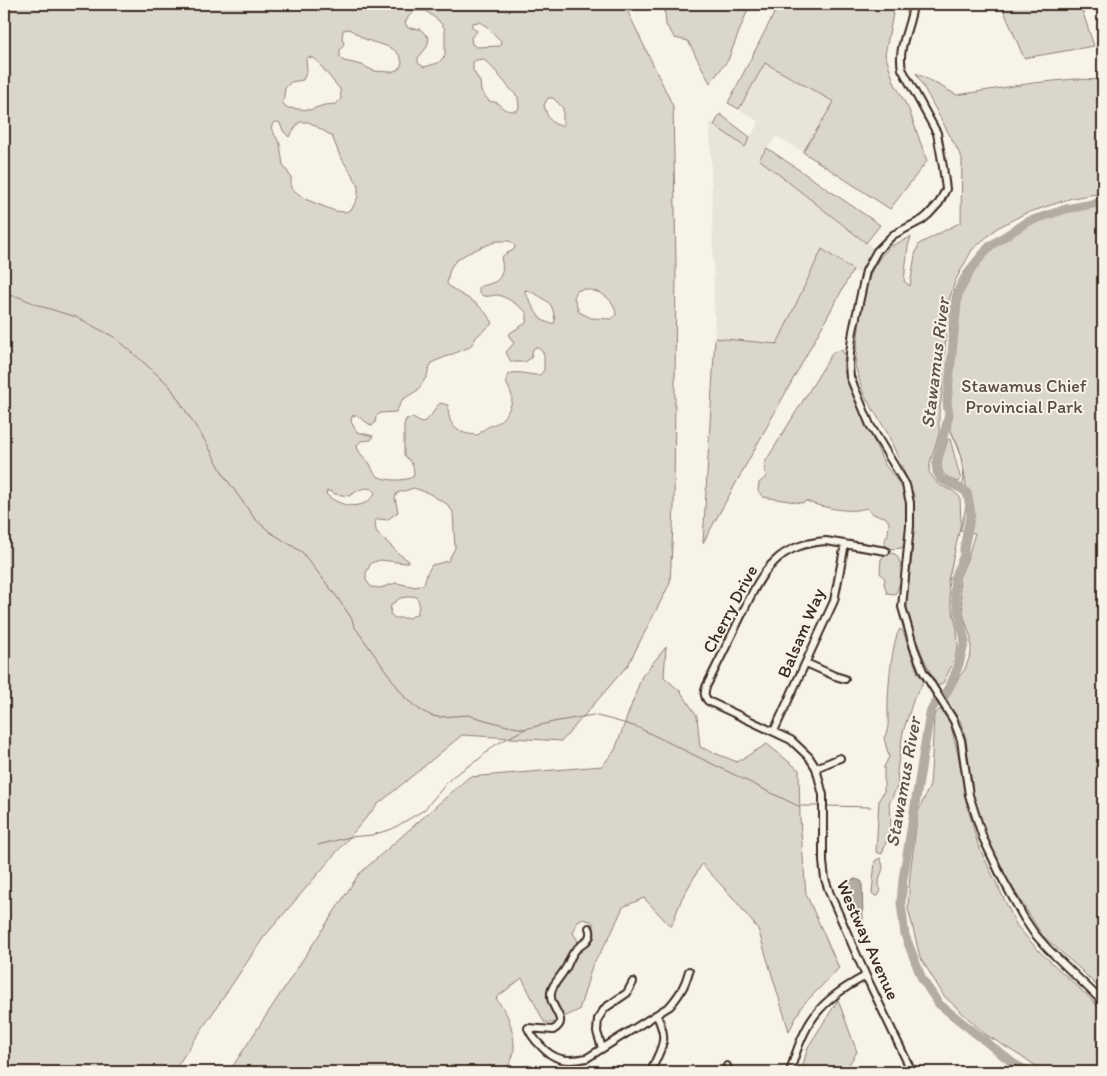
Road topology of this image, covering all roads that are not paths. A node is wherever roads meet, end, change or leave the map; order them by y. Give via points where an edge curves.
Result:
1 (913, 4) edge
2 (845, 544) junction
3 (886, 551) dead end
4 (806, 663) junction
5 (845, 679) dead end
6 (705, 697) joint
7 (774, 731) junction
8 (840, 758) dead end
9 (816, 768) junction
10 (589, 928) dead end
11 (689, 971) dead end
12 (866, 976) junction
13 (633, 982) dead end
14 (1103, 1002) edge
15 (657, 1016) junction
16 (602, 1048) junction
17 (651, 1072) edge
18 (790, 1072) edge
19 (912, 1072) edge

1 - 14 street via 902,45 902,69 937,133 946,189 928,215 893,235 876,251 866,271 853,331 850,377 870,425 906,485 910,526 902,607 923,671 954,721 961,740 969,796 983,838 1034,933
2 - 3 street, Cherry Drive
2 - 4 street, Balsam Way via 834,601
2 - 6 street, Cherry Drive via 817,541 795,548 773,562 755,588 706,687
4 - 5 street
4 - 7 street, Balsam Way
6 - 7 street, Westway Avenue
7 - 9 street, Westway Avenue via 798,746
8 - 9 street
9 - 12 street, Westway Avenue via 823,795 825,879
10 - 16 street via 587,941 574,951 551,992 552,1005 560,1017 556,1029 528,1028 533,1038 554,1057 566,1060 587,1058
11 - 15 street via 680,995
12 - 18 street via 834,995 814,1016 801,1039
12 - 19 street, Westway Avenue
13 - 16 street via 627,993 604,1008 598,1019 597,1032
15 - 16 street
15 - 17 street via 664,1035

